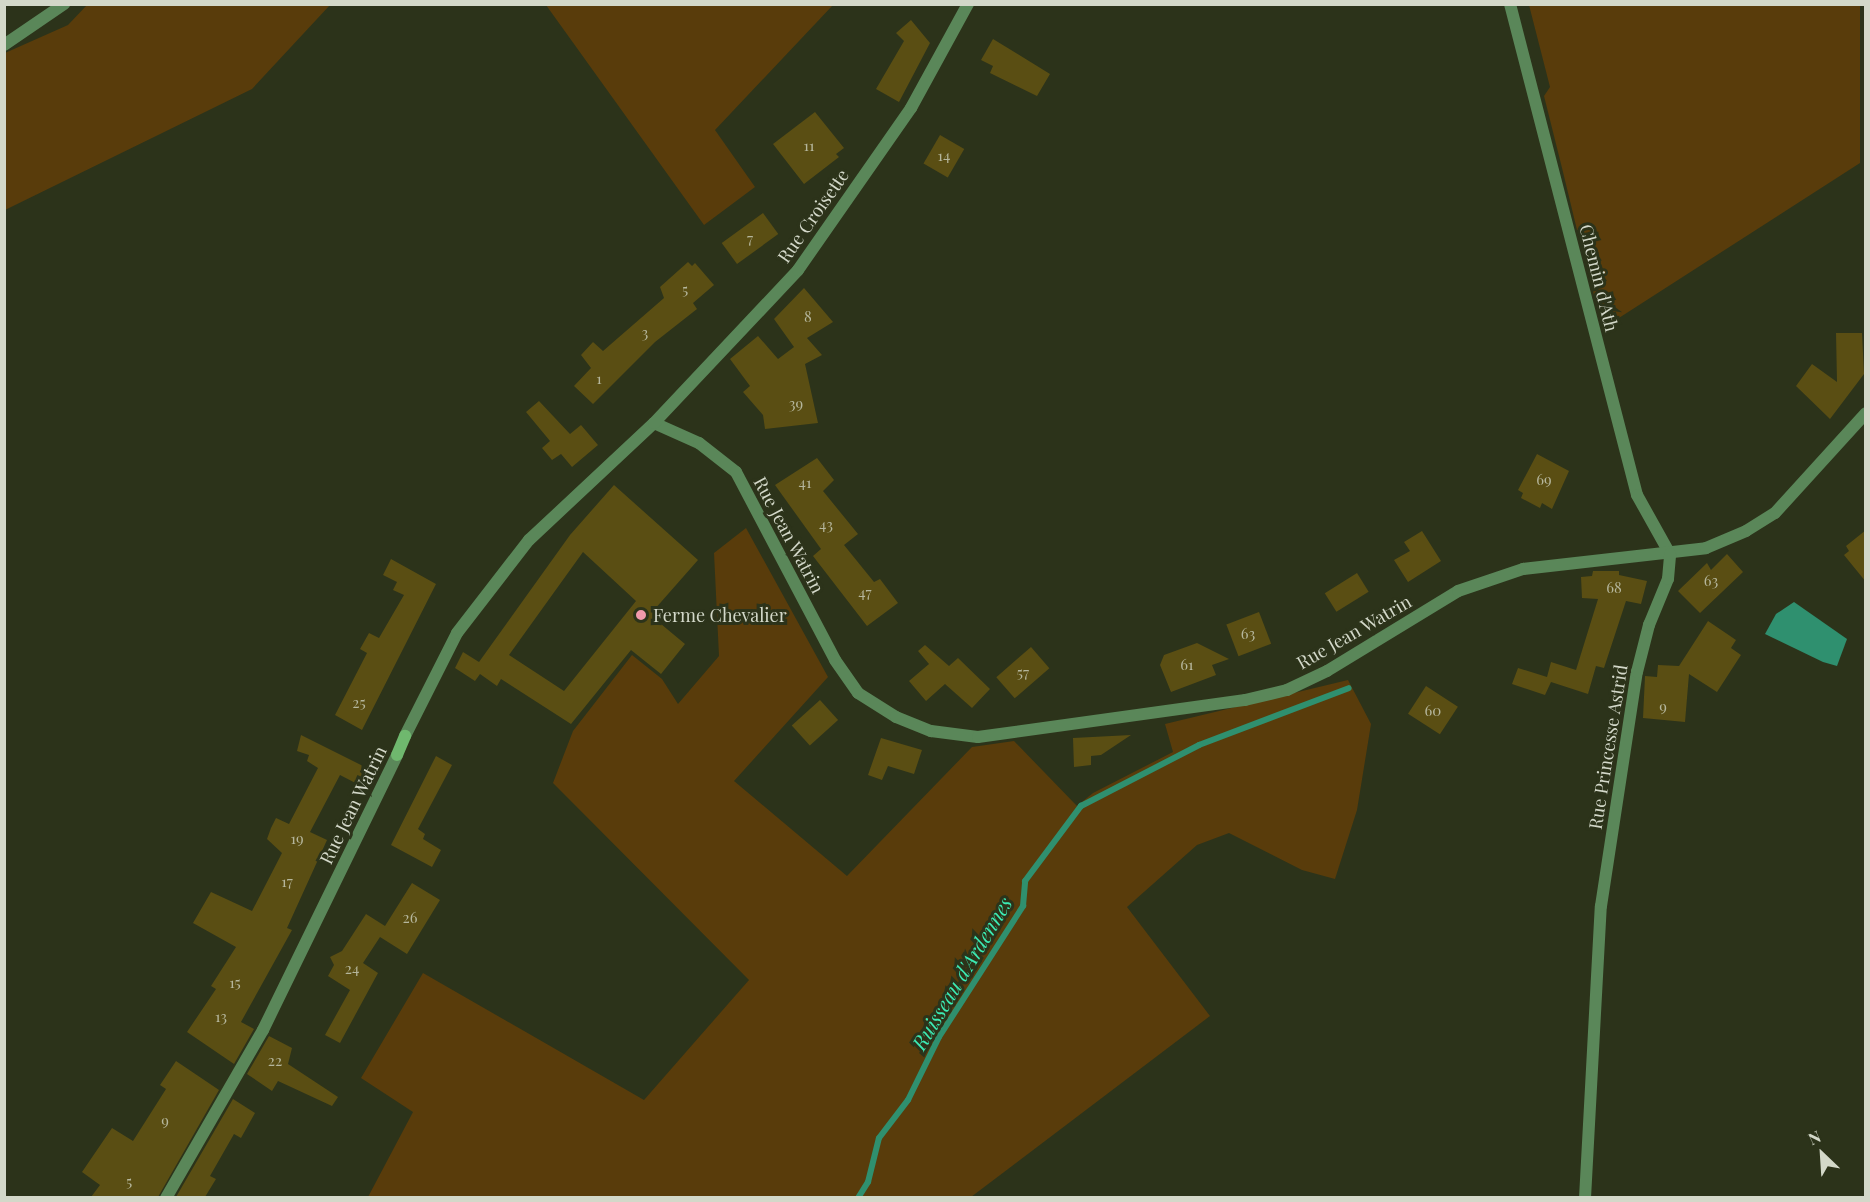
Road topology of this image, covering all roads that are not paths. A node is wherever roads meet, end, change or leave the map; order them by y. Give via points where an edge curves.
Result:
1 (64, 4) edge
2 (968, 4) edge
3 (1510, 4) edge
4 (4, 45) edge
5 (1866, 413) edge
6 (654, 423) junction
7 (1670, 554) junction
8 (166, 1197) edge
9 (1585, 1197) edge

1 - 4 street
2 - 6 street, Rue Croisette via 911,108 798,270
3 - 7 street, Chemin d'Ath via 1637,495
5 - 7 street via 1775,513 1706,548
6 - 7 street, Rue Jean Watrin via 699,443 736,472 835,660 858,693 896,717 931,730 978,736 1245,700 1287,690 1327,671 1458,591 1522,569 1578,560
6 - 8 street, Rue Jean Watrin via 529,540 457,633 263,1030
7 - 9 street, Rue Princesse Astrid via 1668,579 1649,625 1637,672 1601,906

